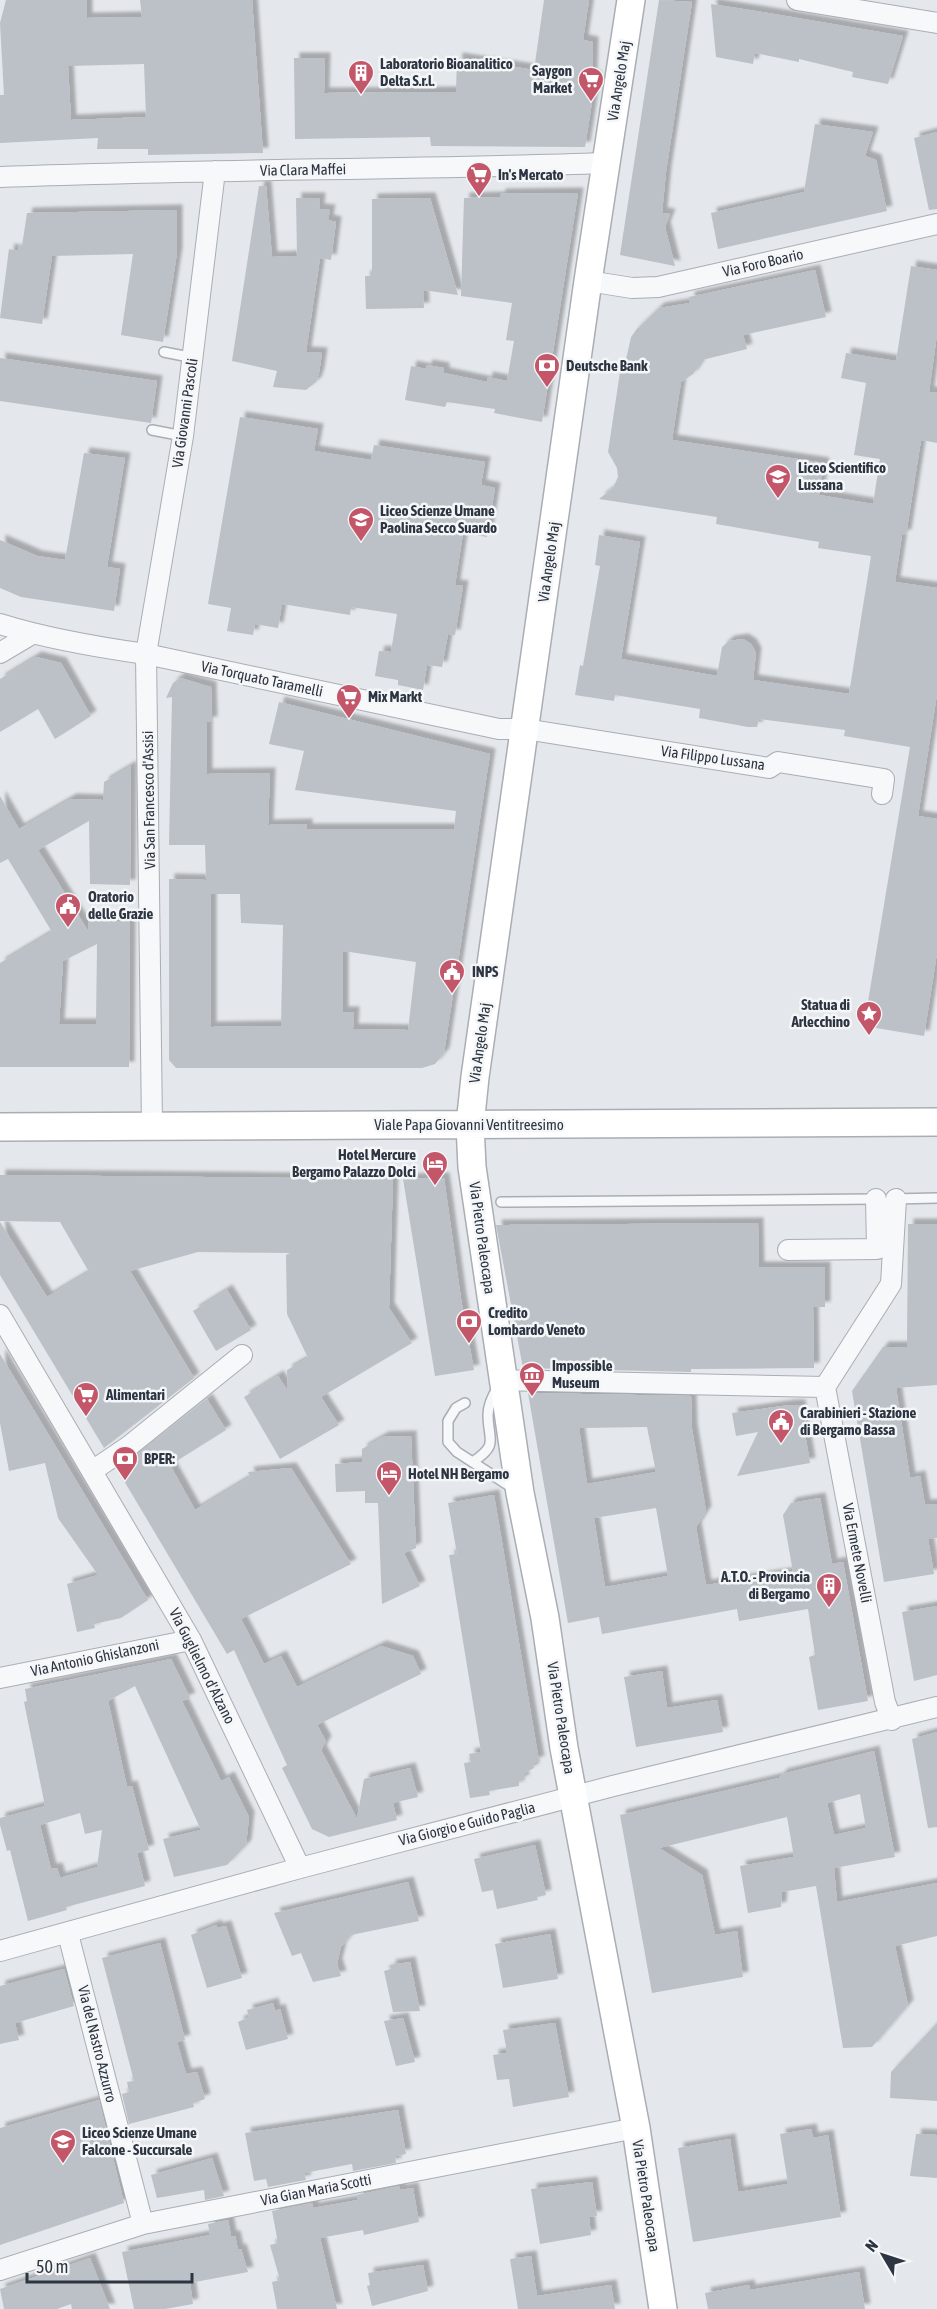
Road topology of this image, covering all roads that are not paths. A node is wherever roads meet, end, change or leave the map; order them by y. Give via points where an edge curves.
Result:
1 (631, 0) edge
2 (797, 0) edge
3 (937, 23) edge
4 (606, 163) junction
5 (215, 171) junction
6 (0, 177) edge
7 (937, 224) edge
8 (588, 280) junction
9 (164, 352) dead end
10 (194, 358) junction
11 (152, 430) dead end
12 (183, 436) junction
13 (0, 624) edge
14 (32, 634) junction
15 (0, 653) edge
16 (146, 654) junction
17 (525, 729) junction
18 (882, 794) dead end
19 (937, 1122) edge
20 (470, 1125) junction
21 (152, 1126) junction
22 (0, 1127) edge
23 (876, 1198) junction
24 (896, 1198) junction
25 (937, 1198) edge
26 (501, 1202) dead end
27 (788, 1250) dead end
28 (0, 1315) edge
29 (242, 1355) dead end
30 (502, 1380) junction
31 (825, 1387) junction
32 (465, 1402) dead end
33 (474, 1461) junction
34 (92, 1471) junction
35 (520, 1493) junction
36 (191, 1640) junction
37 (0, 1678) edge
38 (937, 1707) edge
39 (892, 1720) junction
40 (574, 1797) junction
41 (300, 1868) junction
42 (68, 1934) junction
43 (0, 1951) edge
44 (636, 2128) junction
45 (143, 2224) junction
46 (0, 2270) edge
47 (663, 2309) edge

1 - 4 main road, Via Angelo Maj
2 - 3 street
4 - 5 street, Via Clara Maffei
4 - 8 main road, Via Angelo Maj
5 - 6 street, Via Clara Maffei
5 - 10 street, Via Giovanni Pascoli
7 - 8 street, Via Foro Boario via 658,287 633,288
8 - 17 main road, Via Angelo Maj
9 - 10 lane
10 - 12 street, Via Giovanni Pascoli
11 - 12 lane
12 - 16 street, Via Giovanni Pascoli
13 - 14 street, Via Torquato Taramelli
14 - 15 street
14 - 16 street, Via Torquato Taramelli
16 - 17 street, Via Torquato Taramelli via 499,729
16 - 21 street, Via San Francesco d'Assisi
17 - 18 street, Via Filippo Lussana via 769,768 778,762 884,779
17 - 20 main road, Via Angelo Maj
19 - 20 main road, Viale Papa Giovanni Ventitreesimo
20 - 21 main road, Viale Papa Giovanni Ventitreesimo
20 - 30 main road, Via Pietro Paleocapa via 472,1167
21 - 22 main road, Viale Papa Giovanni Ventitreesimo
23 - 24 lane
23 - 26 lane
23 - 27 street via 877,1249
24 - 25 lane
24 - 31 street via 891,1284
28 - 34 street, Via Guglielmo d'Alzano
29 - 34 street via 138,1440
30 - 31 street
30 - 33 lane via 491,1398 488,1414 491,1445
30 - 35 main road, Via Pietro Paleocapa
31 - 39 street, Via Ermete Novelli via 885,1702
32 - 33 lane via 452,1414 446,1435 452,1447
33 - 35 lane
34 - 36 street, Via Guglielmo d'Alzano
35 - 40 main road, Via Pietro Paleocapa
36 - 37 street, Via Antonio Ghislanzoni
36 - 41 street, Via Guglielmo d'Alzano
38 - 39 street, Via Giorgio e Guido Paglia
39 - 40 street, Via Giorgio e Guido Paglia
40 - 41 street, Via Giorgio e Guido Paglia
40 - 44 main road, Via Pietro Paleocapa
41 - 42 street, Via Giorgio e Guido Paglia
42 - 43 street, Via Giorgio e Guido Paglia
42 - 45 street, Via del Nastro Azzurro
44 - 45 street, Via Gian Maria Scotti
44 - 47 main road, Via Pietro Paleocapa
45 - 46 street, Via Gian Maria Scotti

